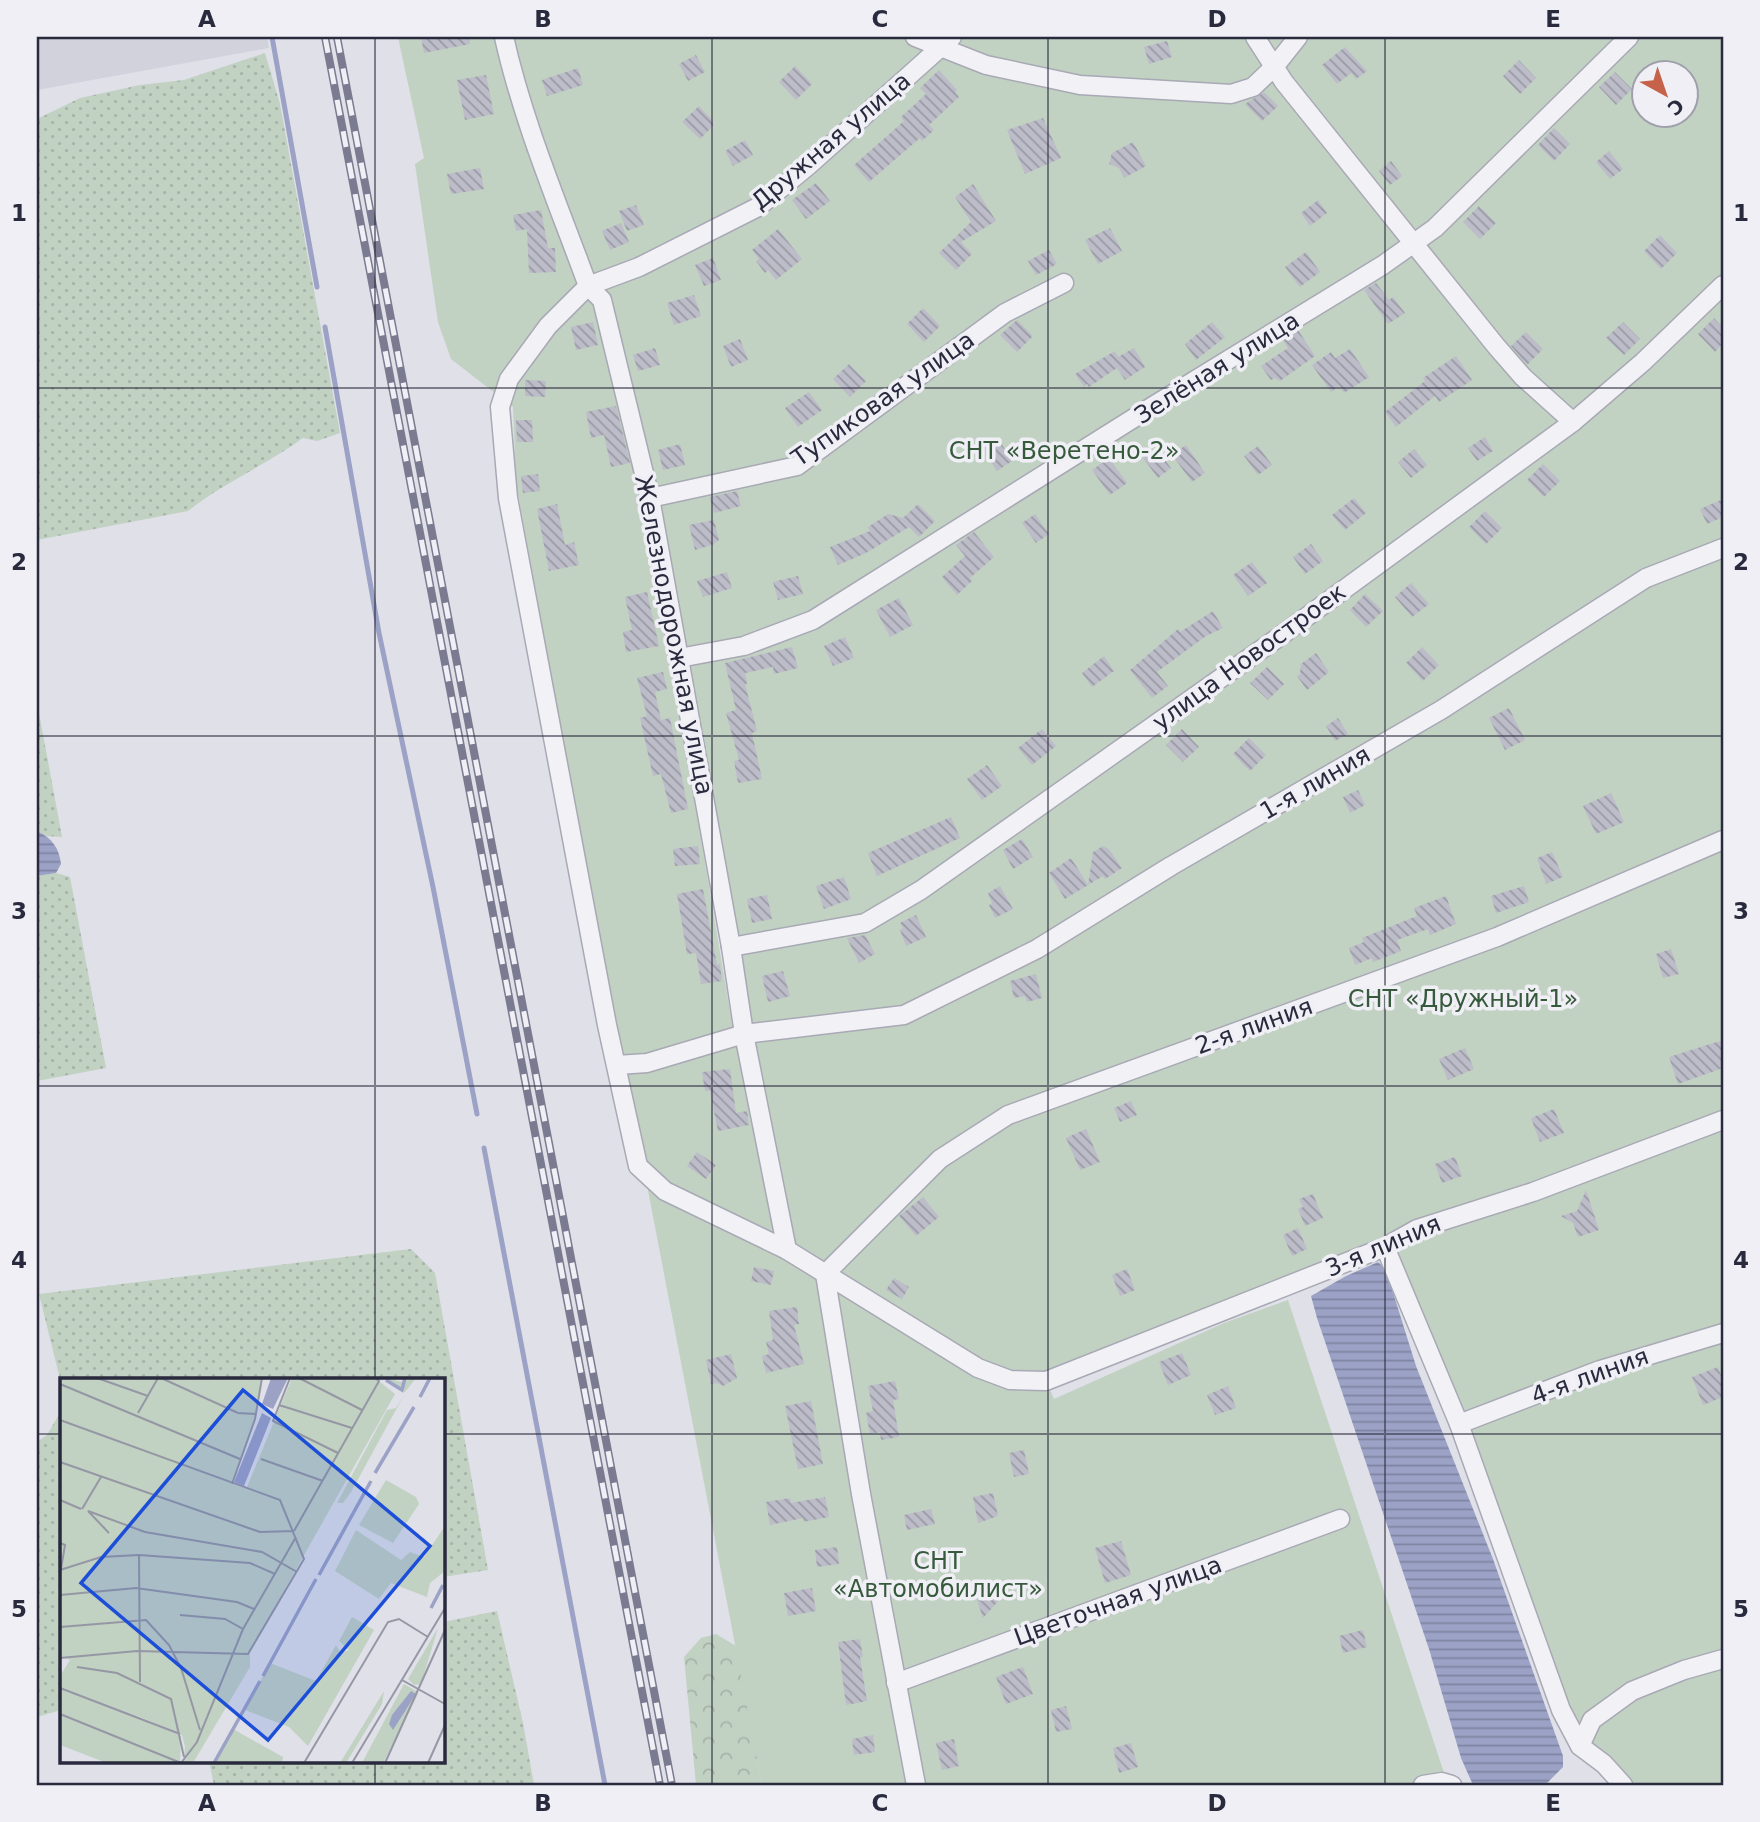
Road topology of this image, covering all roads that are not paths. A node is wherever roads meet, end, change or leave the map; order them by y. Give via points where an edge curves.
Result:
1 (504, 37) edge
2 (915, 37) edge
3 (1255, 37) edge
4 (1298, 37) edge
5 (1629, 37) edge
6 (946, 42) edge
7 (1275, 66) junction
8 (1413, 242) junction
9 (1064, 283) dead end
10 (1723, 285) edge
11 (588, 286) junction
12 (1573, 422) junction
13 (650, 498) junction
14 (1723, 548) edge
15 (679, 658) junction
16 (1723, 840) edge
17 (731, 947) junction
18 (744, 1034) junction
19 (617, 1065) junction
20 (1723, 1120) edge
21 (1385, 1247) junction
22 (786, 1250) junction
23 (825, 1274) junction
24 (1723, 1333) edge
25 (1459, 1424) junction
26 (1340, 1519) dead end
27 (1723, 1660) edge
28 (896, 1683) junction
29 (1580, 1746) junction
30 (916, 1785) edge
31 (1423, 1785) edge
32 (1452, 1785) edge
33 (1623, 1785) edge

1 - 11 street, Железнодорожная улица via 545,170
2 - 6 street
3 - 7 street
4 - 7 street
5 - 8 street, Зелёная улица via 1435,228
6 - 7 street via 986,65 1080,85 1231,94 1254,87
6 - 11 street, Дружная улица via 758,207 639,267
7 - 8 street
8 - 12 street via 1523,377
8 - 15 street, Зелёная улица via 814,620 744,646
9 - 13 street, Тупиковая улица via 1005,313 797,466
10 - 12 street, улица Новостроек
11 - 13 street, Железнодорожная улица via 602,300
11 - 19 street via 548,326 509,379 500,407 508,498
12 - 17 street, улица Новостроек via 1279,638 921,890 865,923
13 - 15 street, Железнодорожная улица
14 - 18 street, 1-я линия via 1646,578 1441,710 1037,949 904,1015
15 - 17 street, Железнодорожная улица
16 - 23 street, 2-я линия via 1497,937 1008,1115 940,1159
17 - 18 street, Железнодорожная улица
18 - 19 street, 1-я линия via 647,1063
18 - 22 street, Железнодорожная улица
19 - 22 street via 638,1166 664,1191
20 - 21 street, 3-я линия via 1533,1192 1417,1229
21 - 23 street, 3-я линия via 1046,1381 1010,1380 978,1368
21 - 25 street
22 - 23 street
23 - 28 street
24 - 25 street, 4-я линия via 1600,1370
25 - 29 street via 1561,1710
26 - 28 street, Цветочная улица
27 - 29 street via 1632,1691 1592,1720
28 - 30 street
29 - 33 street via 1604,1763
31 - 32 street

